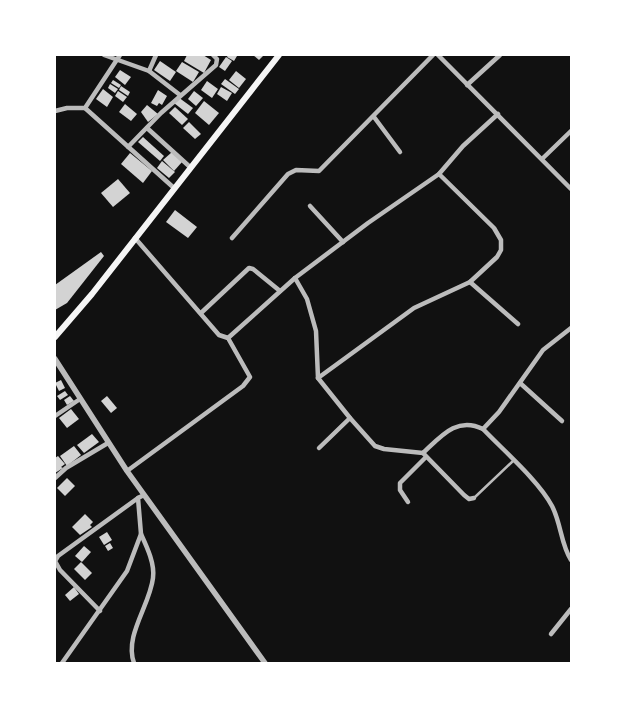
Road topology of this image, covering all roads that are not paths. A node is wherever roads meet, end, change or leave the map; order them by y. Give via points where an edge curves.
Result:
1 (104, 55) edge
2 (156, 55) edge
3 (213, 55) edge
4 (279, 55) edge
5 (432, 55) edge
6 (438, 55) edge
7 (500, 55) edge
8 (119, 57) edge
9 (150, 71) junction
10 (467, 85) junction
11 (180, 95) junction
12 (85, 108) junction
13 (55, 111) edge
14 (498, 114) junction
15 (374, 117) junction
16 (147, 128) junction
17 (571, 131) edge
18 (128, 147) junction
19 (400, 152) dead end
20 (542, 160) junction
21 (190, 167) junction
22 (439, 174) junction
23 (174, 188) junction
24 (571, 189) edge
25 (310, 206) dead end
26 (135, 238) junction
27 (232, 238) dead end
28 (343, 242) junction
29 (295, 278) junction
30 (470, 282) junction
31 (280, 290) junction
32 (201, 313) junction
33 (518, 324) dead end
34 (571, 328) edge
35 (55, 337) edge
36 (228, 338) junction
37 (55, 359) edge
38 (318, 378) junction
39 (520, 382) junction
40 (80, 399) junction
41 (55, 416) edge
42 (350, 418) junction
43 (562, 421) dead end
44 (483, 429) junction
45 (108, 443) junction
46 (319, 448) dead end
47 (425, 455) junction
48 (513, 461) junction
49 (127, 471) junction
50 (55, 478) edge
51 (144, 495) junction
52 (138, 498) junction
53 (474, 498) joint
54 (408, 502) dead end
55 (140, 534) junction
56 (571, 560) edge
57 (571, 609) edge
58 (100, 611) junction
59 (551, 634) dead end
60 (62, 663) edge
61 (134, 663) edge
62 (266, 663) edge

1 - 8 street
2 - 9 street
3 - 11 street via 216,65
4 - 21 main road
5 - 15 street
6 - 10 street
7 - 10 street
8 - 9 street
8 - 12 street
9 - 11 street
10 - 14 street
11 - 16 street
12 - 13 street
12 - 18 street
14 - 20 street
14 - 22 street via 463,146
15 - 19 street
15 - 27 street via 319,171 296,170 288,174
16 - 18 street
16 - 21 street
17 - 20 street
18 - 23 street
20 - 24 street
21 - 23 main road
22 - 28 street
22 - 30 street via 494,228 501,240 497,257
23 - 26 main road
25 - 28 street
26 - 32 street
26 - 35 main road
28 - 29 street
29 - 31 street
29 - 38 street via 307,299 316,331
30 - 33 street
30 - 38 street via 414,308
31 - 32 street via 249,268
31 - 36 street
32 - 36 street via 219,335
34 - 39 street via 543,350
36 - 49 street via 250,374 248,381
37 - 40 street
38 - 42 street
39 - 43 street
39 - 44 street
40 - 41 street
40 - 45 street
42 - 46 street
42 - 47 street via 375,446
44 - 47 street via 468,424 458,425 443,434
44 - 48 street
45 - 49 street
45 - 50 street
47 - 53 street via 464,495
47 - 54 street via 400,483 400,490
48 - 53 lane
48 - 56 street via 552,504
49 - 51 street
51 - 52 street
51 - 62 street
52 - 55 street
52 - 58 street via 55,561
55 - 58 street via 127,571
55 - 61 street via 148,547 154,576 131,649
57 - 59 street
58 - 60 street

